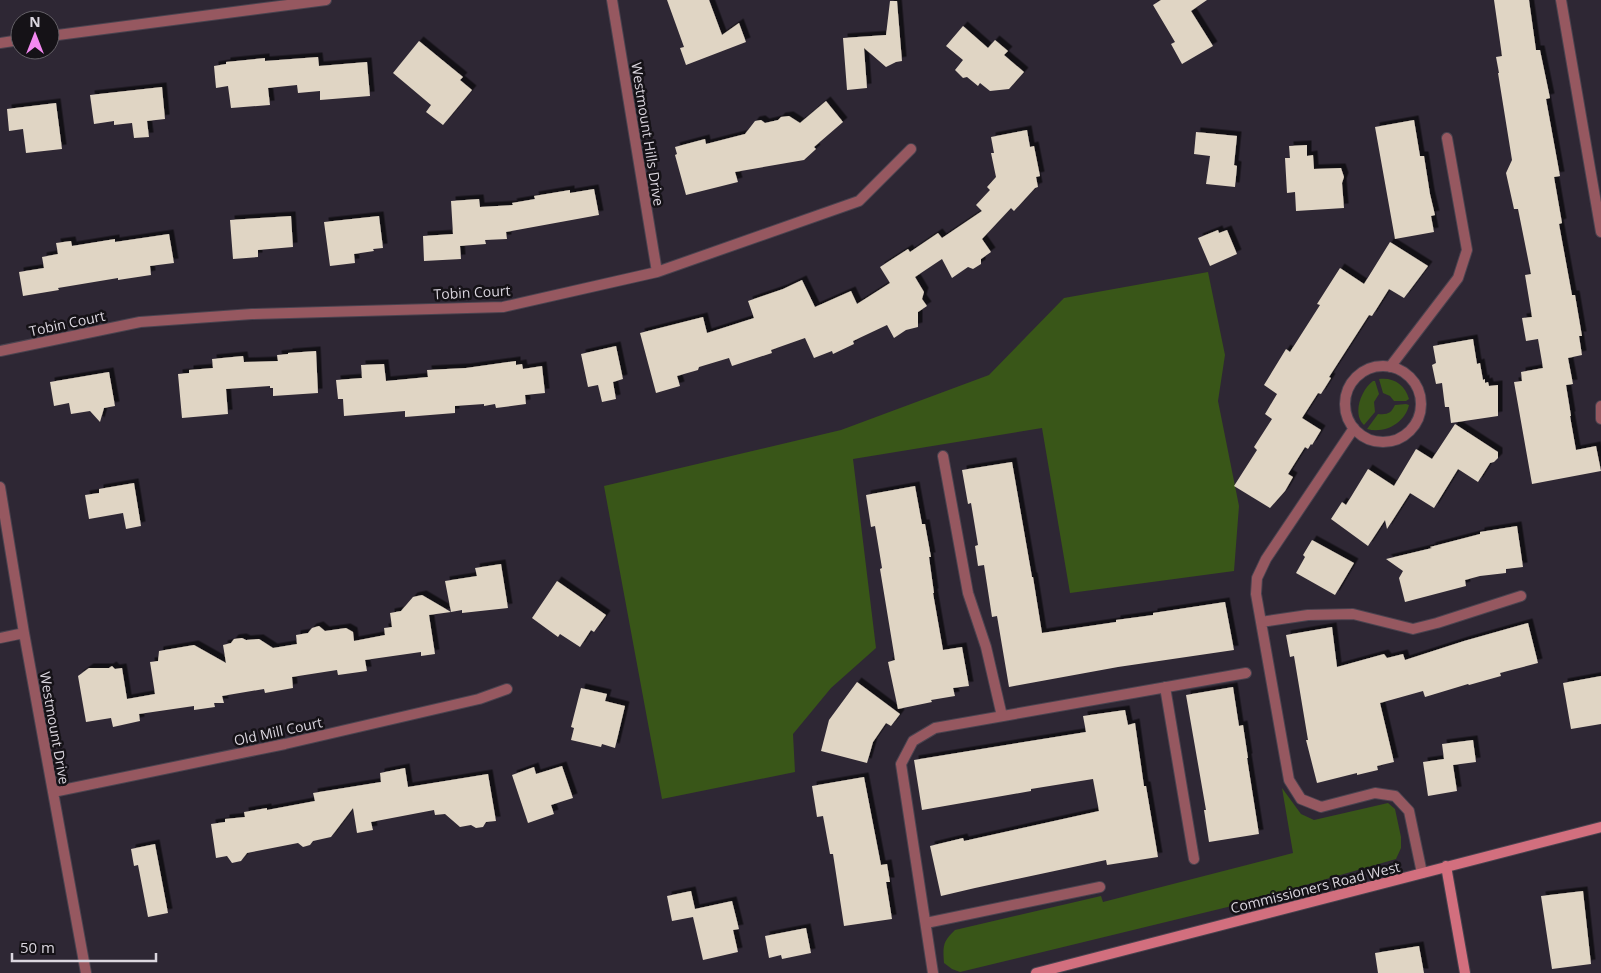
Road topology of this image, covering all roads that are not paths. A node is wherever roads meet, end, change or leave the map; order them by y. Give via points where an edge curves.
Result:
1 (326, 0) edge
2 (612, 0) edge
3 (1561, 0) edge
4 (60, 35) edge
5 (1447, 138) dead end
6 (911, 149) dead end
7 (1600, 225) edge
8 (657, 272) junction
9 (0, 351) edge
10 (1390, 367) junction
11 (1601, 406) edge
12 (1601, 419) edge
13 (1354, 428) junction
14 (944, 456) dead end
15 (0, 487) edge
16 (1522, 596) dead end
17 (1261, 622) junction
18 (24, 634) junction
19 (0, 638) edge
20 (1246, 673) dead end
21 (1165, 688) junction
22 (507, 689) dead end
23 (1002, 716) junction
24 (53, 792) junction
25 (1601, 827) edge
26 (1194, 859) dead end
27 (1446, 866) junction
28 (1422, 873) junction
29 (1100, 887) dead end
30 (926, 923) junction
31 (86, 973) edge
32 (933, 973) edge
33 (1036, 973) edge
34 (1465, 973) edge

1 - 4 street
2 - 8 street, Westmount Hills Drive
3 - 7 street
5 - 10 street via 1468,250 1458,278
6 - 8 street, Tobin Court via 858,201
8 - 9 street, Tobin Court via 503,307 252,314 140,322
10 - 13 street via 1378,366 1367,370 1350,385 1345,407
10 - 13 street via 1402,371 1418,391 1420,404 1415,423 1402,437 1389,441 1364,437
11 - 12 street
13 - 17 street via 1266,559 1257,578
14 - 23 street via 968,593 986,647
15 - 18 street, Westmount Drive
16 - 17 street via 1413,629 1353,614 1308,615
17 - 28 street via 1289,780 1301,799 1321,807 1374,793 1395,796 1409,811
18 - 19 street
18 - 24 street, Westmount Drive
20 - 21 street
21 - 23 street
21 - 26 street
22 - 24 street, Old Mill Court via 479,699 295,742
23 - 30 street via 935,728 913,741 901,764
24 - 31 street, Westmount Drive
25 - 27 main road, Commissioners Road West
27 - 28 main road, Commissioners Road West
27 - 34 main road
28 - 33 main road, Commissioners Road West
29 - 30 street
30 - 32 street

